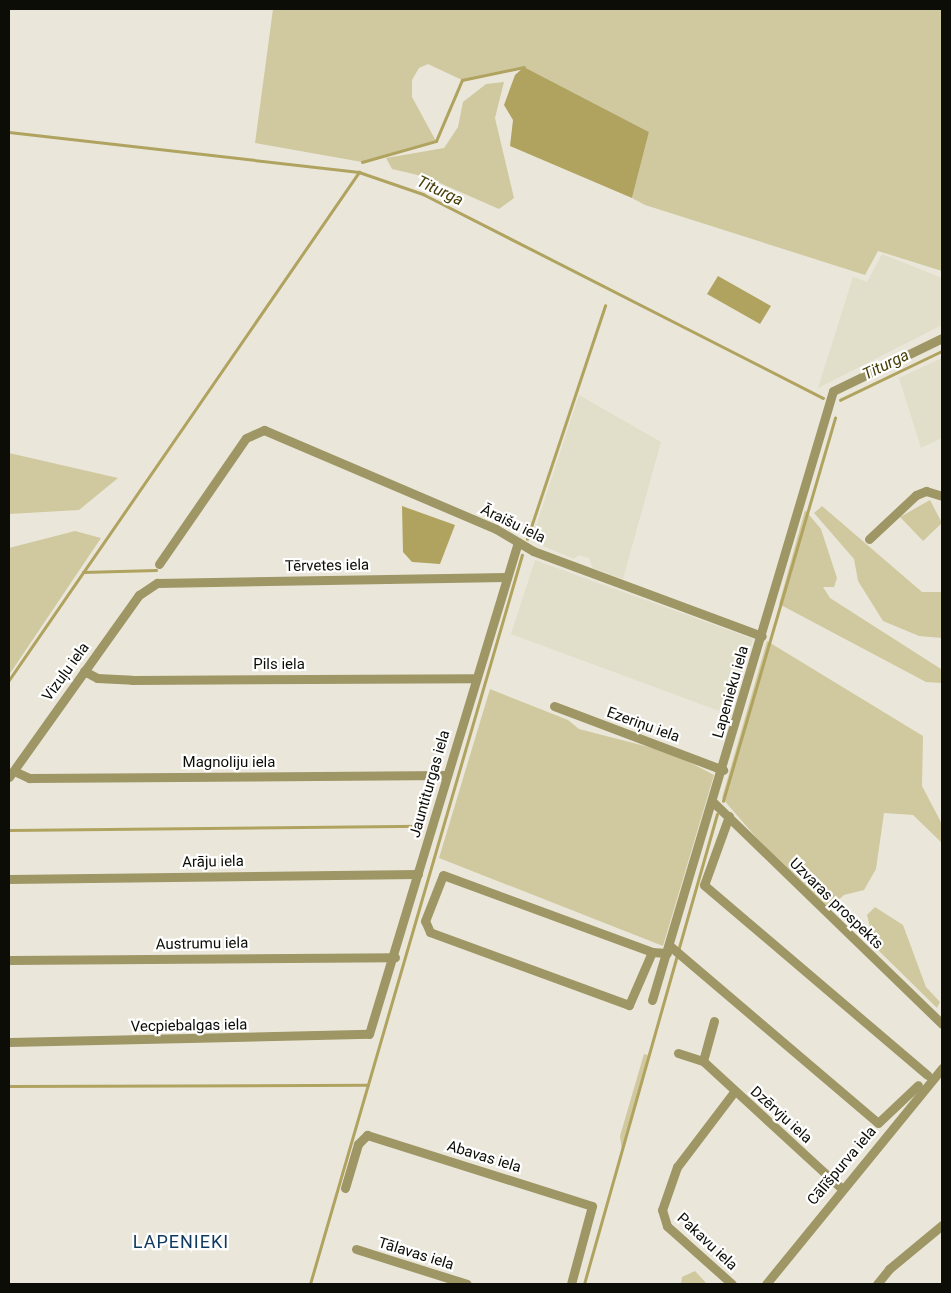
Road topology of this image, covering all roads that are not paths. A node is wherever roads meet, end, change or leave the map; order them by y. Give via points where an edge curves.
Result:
1 (942, 338) edge
2 (942, 496) edge
3 (869, 538) dead end
4 (518, 542) junction
5 (159, 564) dead end
6 (506, 577) junction
7 (150, 586) joint
8 (762, 636) junction
9 (84, 671) junction
10 (476, 678) junction
11 (554, 706) dead end
12 (723, 770) junction
13 (11, 774) edge
14 (447, 775) junction
15 (713, 802) junction
16 (728, 816) junction
17 (418, 874) junction
18 (9, 879) edge
19 (668, 950) junction
20 (652, 952) junction
21 (394, 957) junction
22 (9, 960) edge
23 (652, 1000) dead end
24 (714, 1021) dead end
25 (942, 1024) edge
26 (370, 1034) joint
27 (9, 1042) edge
28 (678, 1053) dead end
29 (703, 1061) junction
30 (942, 1068) edge
31 (927, 1075) dead end
32 (918, 1085) dead end
33 (734, 1092) junction
34 (345, 1188) dead end
35 (841, 1188) junction
36 (942, 1225) edge
37 (356, 1249) dead end
38 (467, 1284) edge
39 (571, 1284) edge
40 (732, 1284) edge
41 (766, 1284) edge
42 (878, 1284) edge

1 - 8 street, Lapenieku iela via 833,391
2 - 3 street via 926,491 916,495
4 - 5 street, Āraišu iela via 275,432 256,432 246,438
4 - 6 street, Jauntiturgas iela
4 - 8 street, Āraišu iela
6 - 7 street, Tērvetes iela via 164,582
6 - 10 street, Jauntiturgas iela
7 - 9 street, Vizuļu iela
8 - 12 street, Lapenieku iela
9 - 10 street, Pils iela via 97,678 132,680
9 - 13 street, Vizuļu iela
10 - 14 street, Jauntiturgas iela
11 - 12 street, Ezeriņu iela
12 - 15 street, Lapenieku iela
13 - 14 street, Magnoliju iela via 29,778
14 - 17 street, Jauntiturgas iela
15 - 16 street, Uzvaras prospekts
15 - 19 street, Lapenieku iela
16 - 25 street, Uzvaras prospekts
16 - 31 street via 704,885
17 - 18 street, Arāju iela
17 - 21 street, Jauntiturgas iela
19 - 20 street
19 - 23 street, Lapenieku iela
19 - 32 street via 878,1123
20 - 20 street via 443,875 425,921 430,932 629,1005
21 - 22 street, Austrumu iela
21 - 26 street, Jauntiturgas iela
24 - 29 street
26 - 27 street, Vecpiebalgas iela
28 - 29 street, Dzērvju iela
29 - 33 street, Dzērvju iela
30 - 35 street, Cālīšpurva iela
33 - 35 street, Dzērvju iela
33 - 40 street, Pakavu iela via 677,1167 662,1210 667,1226
34 - 39 street, Abavas iela via 358,1144 367,1135 592,1206
35 - 41 street, Cālīšpurva iela
36 - 42 street via 889,1269
37 - 38 street, Tālavas iela

